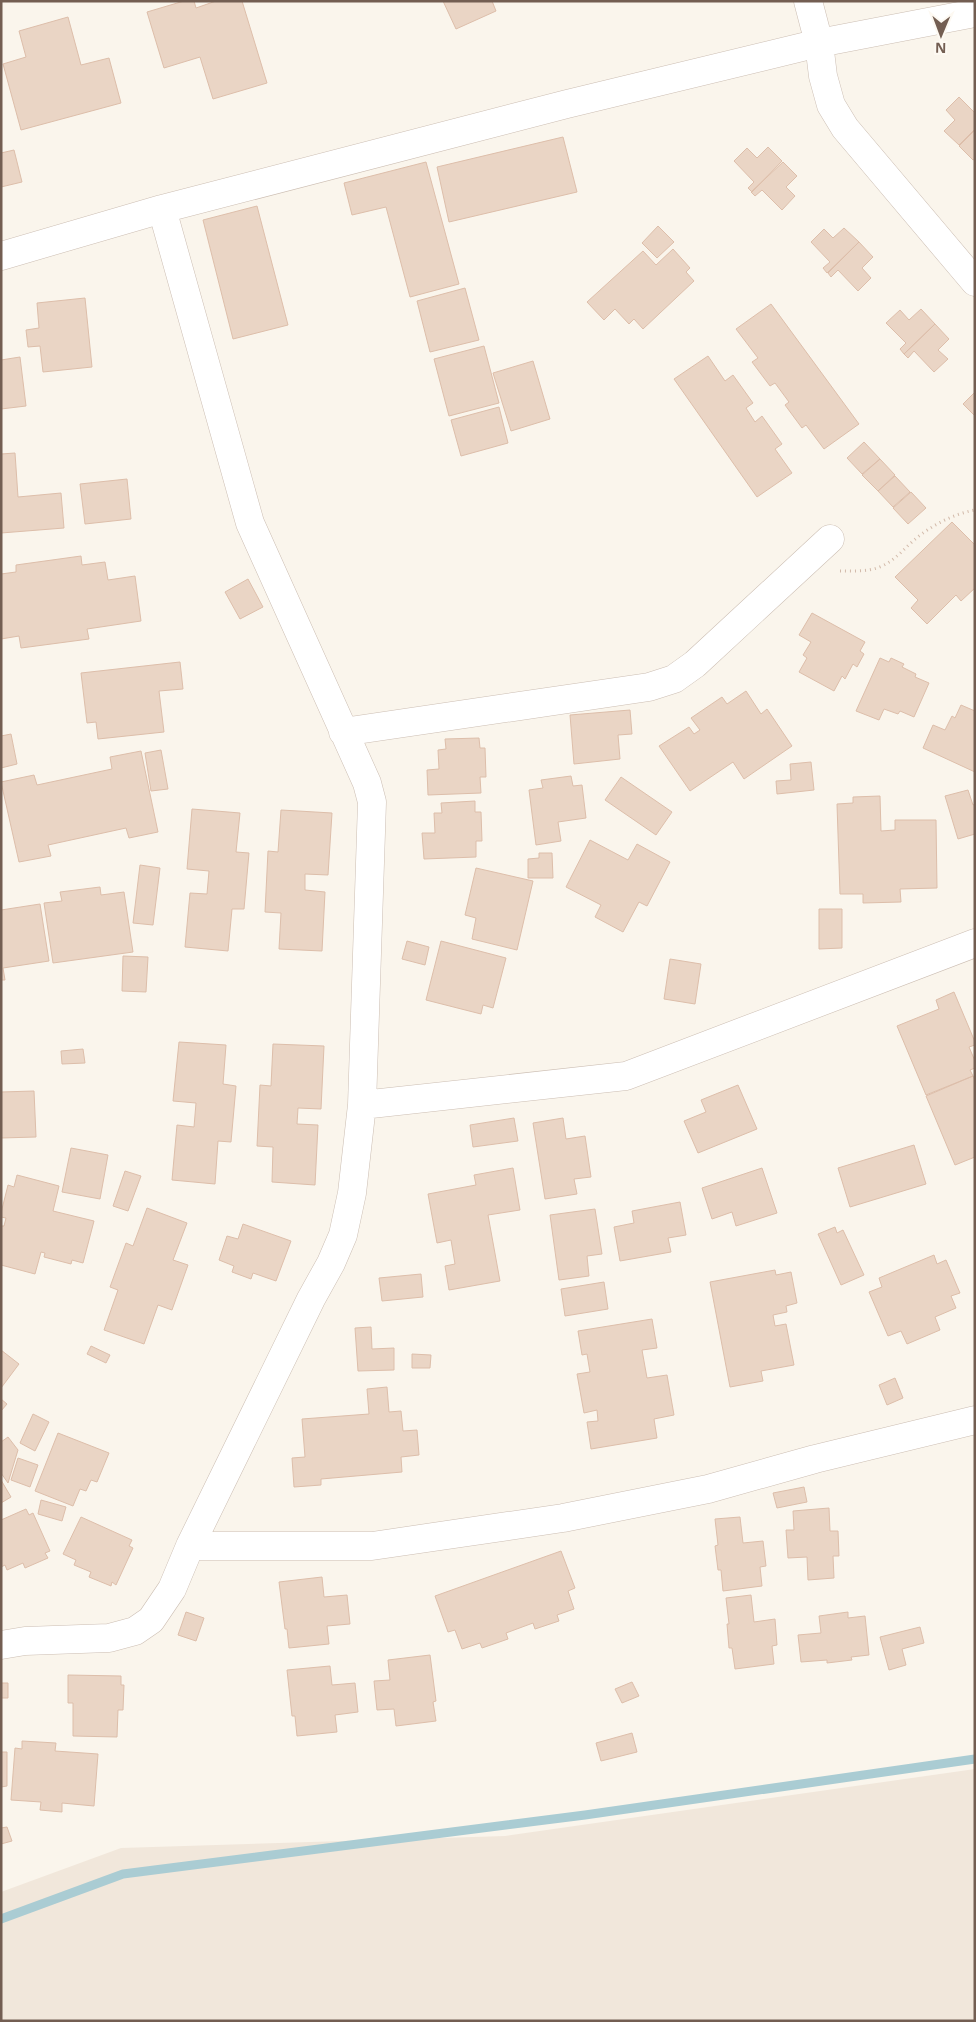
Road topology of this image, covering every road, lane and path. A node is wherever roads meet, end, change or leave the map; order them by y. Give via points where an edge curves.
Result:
1 (808, 1) edge
2 (975, 13) edge
3 (820, 43) junction
4 (162, 209) junction
5 (1, 256) edge
6 (975, 282) edge
7 (975, 510) edge
8 (830, 539) dead end
9 (794, 571) junction
10 (344, 732) junction
11 (975, 943) edge
12 (362, 1105) junction
13 (975, 1420) edge
14 (190, 1546) junction
15 (1, 1645) edge

1 - 3 street
2 - 3 street
3 - 4 street via 567,104
3 - 6 street via 823,76 831,105 845,128
4 - 5 street
4 - 10 street via 250,523
7 - 9 path via 956,514 914,540 881,567
8 - 9 street
9 - 10 street via 695,664 674,679 649,687
10 - 12 street via 367,783 373,816
11 - 12 street via 626,1076
12 - 14 street via 352,1193 343,1235
13 - 14 street via 708,1489 564,1518 372,1546
14 - 15 street via 172,1589 151,1620 135,1631 109,1638 24,1641

